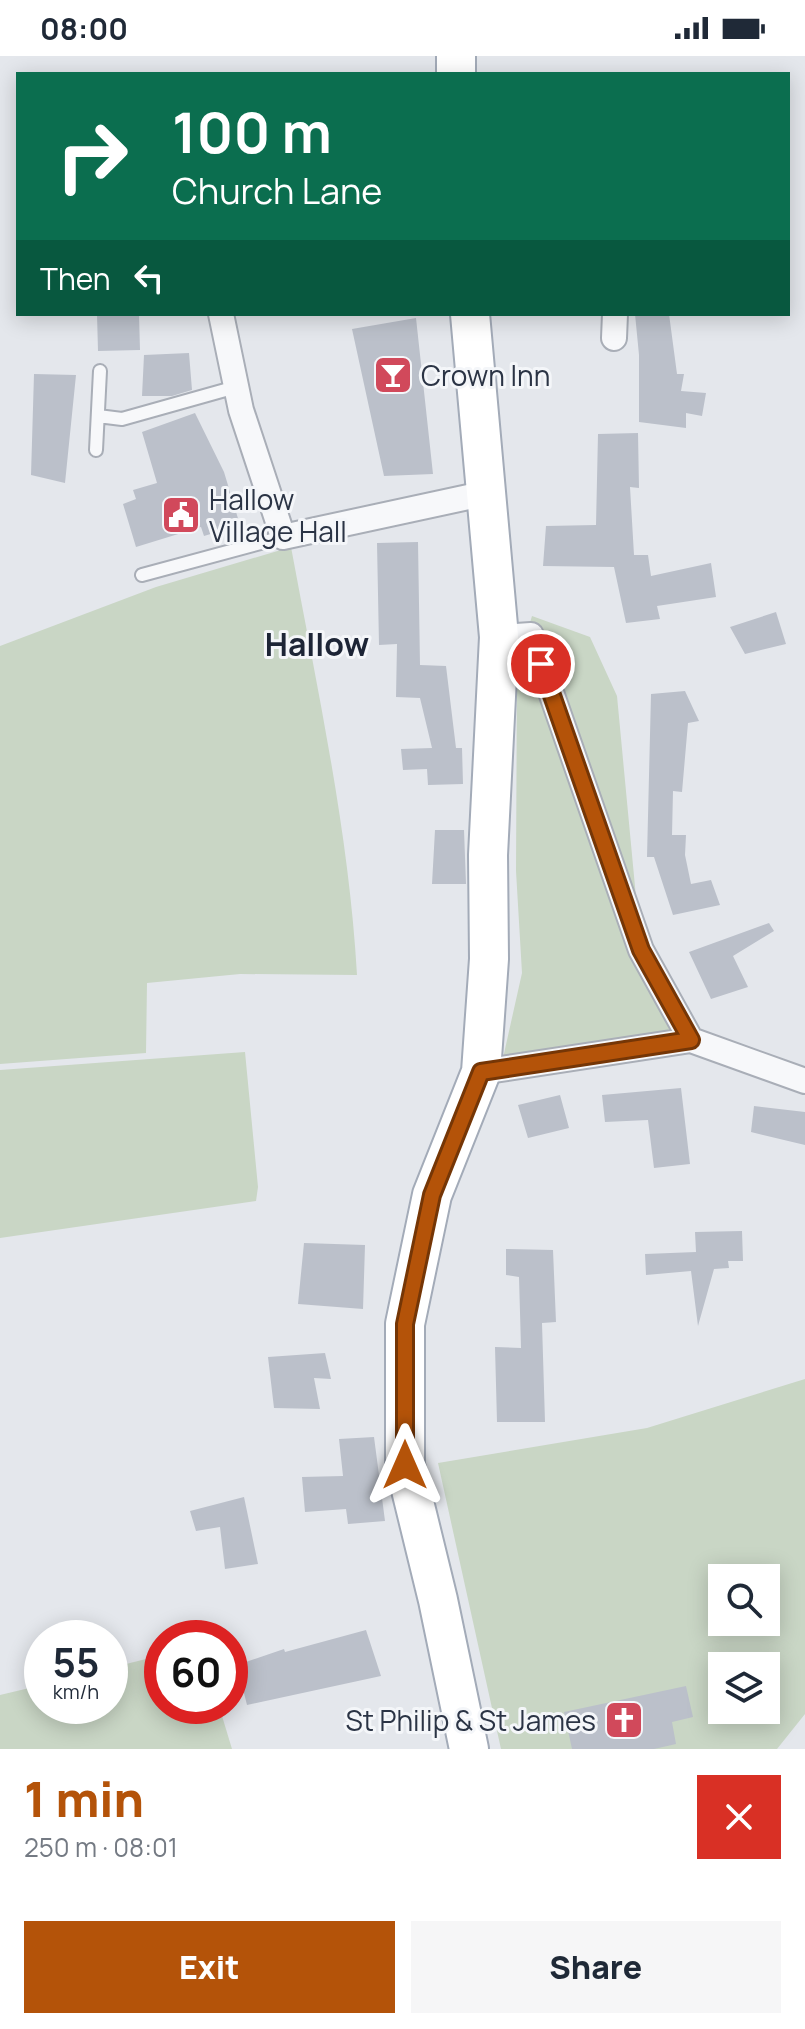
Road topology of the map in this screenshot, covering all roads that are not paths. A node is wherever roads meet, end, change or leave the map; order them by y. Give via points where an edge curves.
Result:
1 (221, 316) edge
2 (470, 316) edge
3 (100, 371) dead end
4 (236, 387) junction
5 (98, 416) junction
6 (96, 450) dead end
7 (487, 493) junction
8 (283, 537) junction
9 (142, 575) dead end
10 (499, 637) junction
11 (691, 1040) junction
12 (481, 1072) junction
13 (805, 1081) edge
14 (469, 1749) edge

1 - 4 street
2 - 7 main road
3 - 5 lane
4 - 5 lane via 122,419
4 - 8 street
5 - 6 lane
7 - 8 street
7 - 10 main road
8 - 9 lane
10 - 11 street via 531,635 641,950
10 - 12 main road
11 - 12 street
11 - 13 street
12 - 14 main road via 432,1195 405,1324 405,1465

